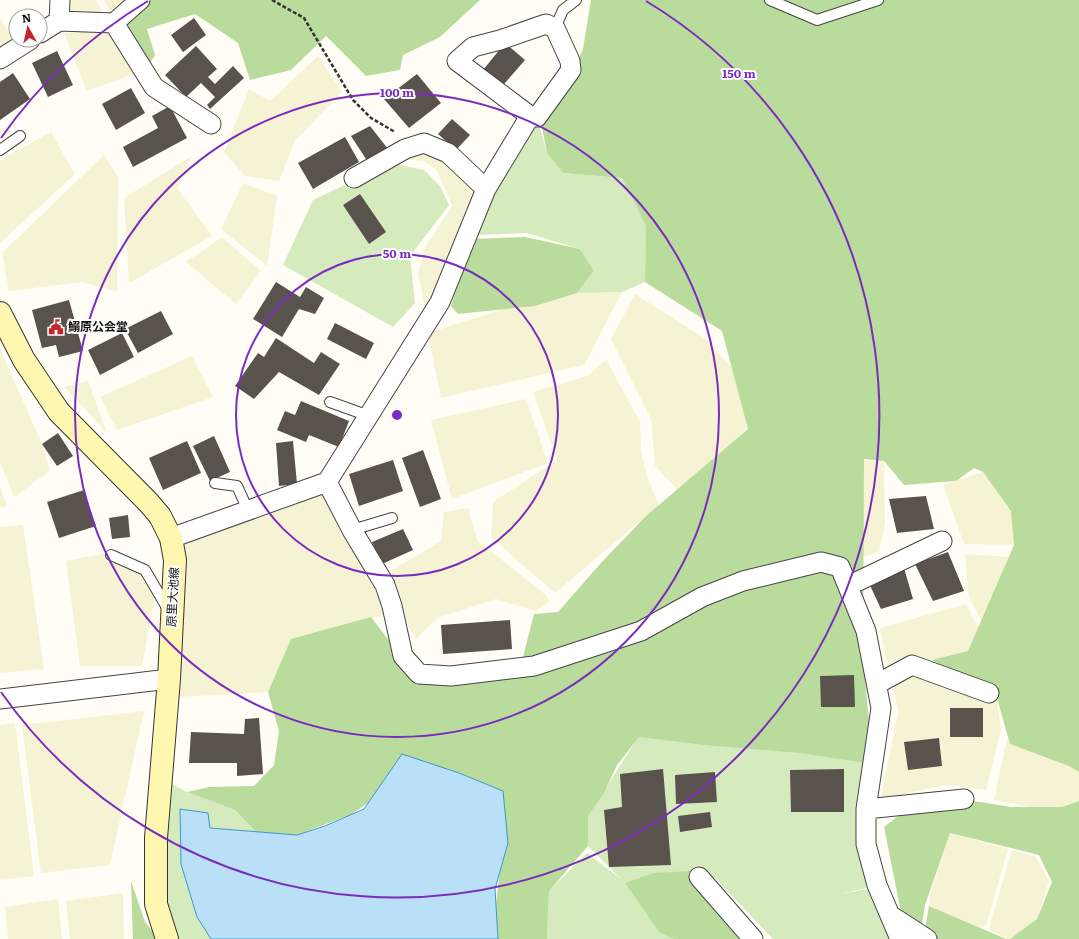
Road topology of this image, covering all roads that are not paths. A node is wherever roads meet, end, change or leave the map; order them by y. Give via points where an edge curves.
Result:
1 (60, 0) edge
2 (140, 0) edge
3 (576, 0) edge
4 (770, 0) edge
5 (878, 0) edge
6 (59, 21) junction
7 (114, 23) junction
8 (555, 28) junction
9 (48, 29) edge
10 (17, 48) edge
11 (0, 59) edge
12 (530, 116) junction
13 (211, 124) dead end
14 (20, 136) dead end
15 (0, 150) edge
16 (354, 178) dead end
17 (486, 189) junction
18 (2, 320) edge
19 (330, 402) dead end
20 (368, 416) junction
21 (327, 482) junction
22 (215, 483) dead end
23 (248, 510) junction
24 (392, 518) dead end
25 (352, 530) junction
26 (171, 538) junction
27 (942, 541) dead end
28 (111, 555) dead end
29 (848, 586) junction
30 (172, 617) junction
31 (168, 679) junction
32 (877, 684) junction
33 (989, 693) dead end
34 (0, 699) edge
35 (964, 799) dead end
36 (866, 809) junction
37 (699, 877) dead end
38 (890, 915) junction
39 (167, 939) edge
40 (753, 939) edge
41 (900, 939) edge
42 (928, 939) edge

1 - 6 street
2 - 7 street
3 - 8 lane via 563,10
4 - 5 lane via 817,20
6 - 7 street
6 - 9 street
7 - 13 street via 154,87
8 - 12 street via 570,61 571,70 538,117
8 - 12 street via 546,24 473,47 457,61
10 - 11 street
12 - 17 street
14 - 15 lane
16 - 17 street via 405,149 424,143 448,153
17 - 20 street via 440,302
18 - 26 main road, 原里大池線 via 24,360 59,412 149,503 160,516
19 - 20 lane
20 - 21 street
21 - 23 street
21 - 25 street
22 - 23 lane via 237,486
23 - 26 street
24 - 25 lane
25 - 29 street via 385,585 403,656 419,674 451,676 534,666 641,631 702,597 743,581 821,562 840,567
26 - 30 main road, 原里大池線 via 175,560
27 - 29 street
28 - 30 lane via 145,570
29 - 32 street via 866,631
30 - 31 main road, 原里大池線
31 - 34 street
31 - 39 main road, 原里大池線 via 156,838 156,904
32 - 33 street via 912,665
32 - 36 street via 881,708
35 - 36 street
36 - 38 street via 866,844 877,885
37 - 40 street
38 - 41 street
38 - 42 street

